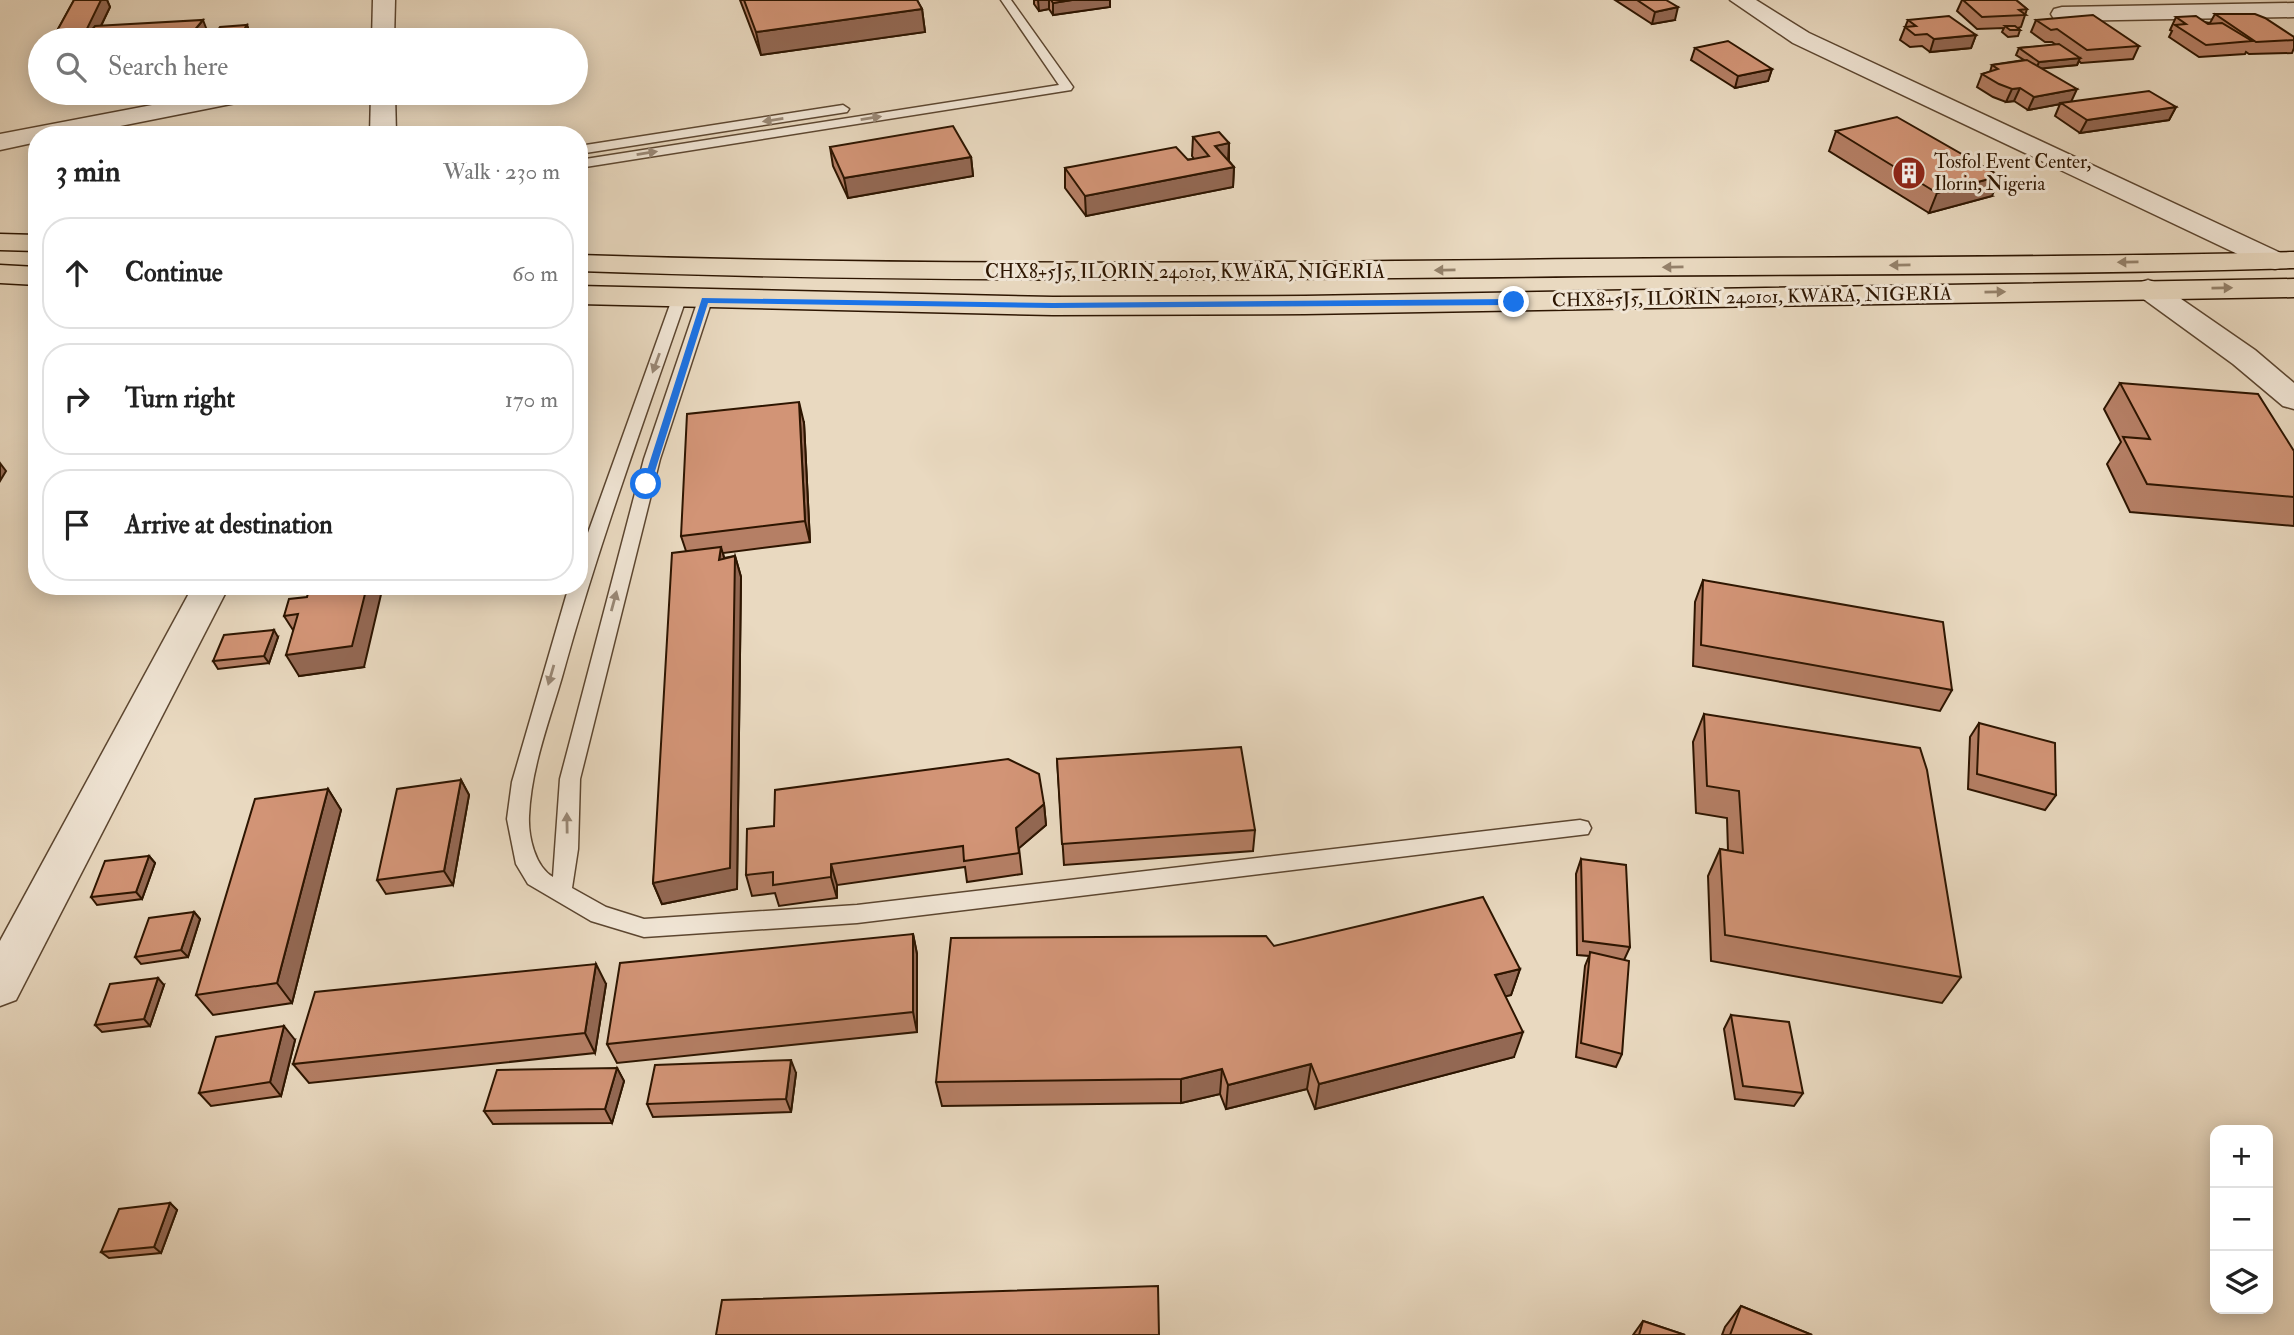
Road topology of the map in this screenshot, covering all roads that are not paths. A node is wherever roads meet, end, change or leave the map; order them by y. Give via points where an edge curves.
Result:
1 (384, 0) edge
2 (1006, 0) edge
3 (1741, 0) edge
4 (2294, 10) edge
5 (2062, 13) dead end
6 (383, 28) edge
7 (1063, 82) junction
8 (190, 105) edge
9 (383, 105) edge
10 (82, 126) edge
11 (383, 126) edge
12 (28, 137) edge
13 (0, 142) edge
14 (588, 149) edge
15 (588, 162) edge
16 (0, 242) edge
17 (28, 243) edge
18 (2285, 260) edge
19 (588, 263) edge
20 (0, 274) edge
21 (28, 276) edge
22 (2294, 288) edge
23 (2148, 289) junction
24 (588, 295) edge
25 (692, 299) junction
26 (2294, 399) edge
27 (588, 562) edge
28 (206, 595) edge
29 (576, 595) edge
30 (1580, 828) dead end
31 (560, 891) junction
32 (0, 986) edge

1 - 6 street
2 - 7 lane
3 - 18 street via 1801,38
4 - 5 street
7 -> 14 lane
15 -> 7 lane
8 - 10 street
9 - 11 street
12 - 13 street
16 - 17 main road
18 -> 19 main road, CHX8+5J5, ILORIN 240101, KWARA, NIGERIA via 1276,274
20 - 21 main road
23 -> 22 main road, CHX8+5J5, ILORIN 240101, KWARA, NIGERIA
25 -> 23 main road, CHX8+5J5, ILORIN 240101, KWARA, NIGERIA via 1305,305
23 - 26 street
24 - 25 main road, CHX8+5J5, ILORIN 240101, KWARA, NIGERIA
25 -> 27 lane
31 -> 25 lane via 568,864 566,810 576,753
28 - 32 street
29 -> 31 lane via 522,782 518,819 527,864 536,878
30 - 31 lane via 857,914 644,928 598,915

